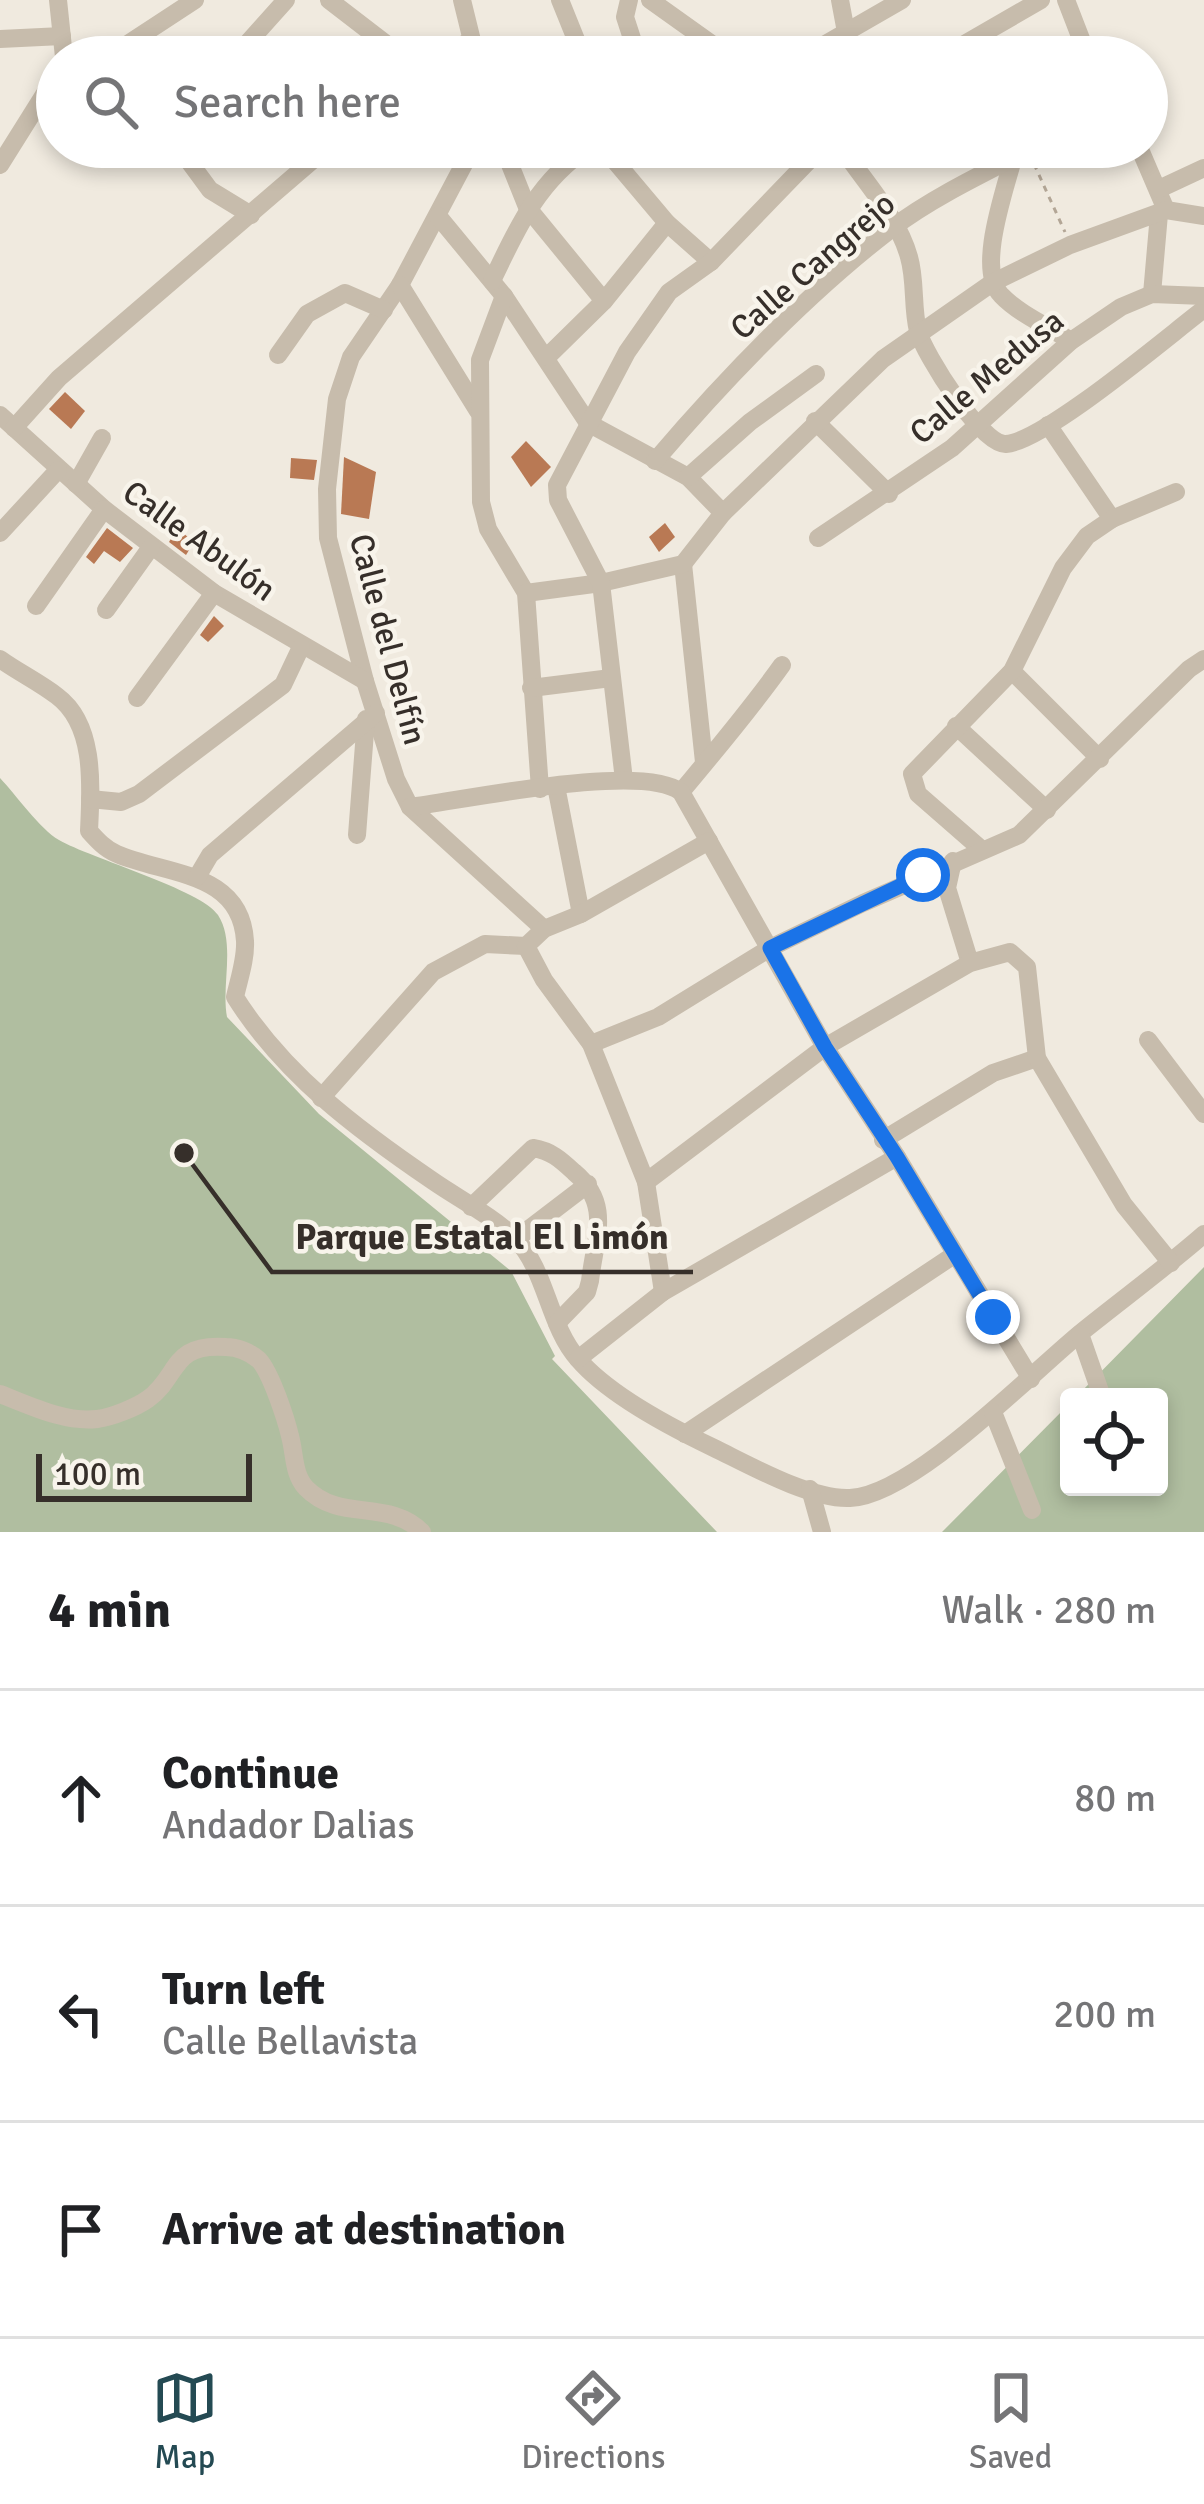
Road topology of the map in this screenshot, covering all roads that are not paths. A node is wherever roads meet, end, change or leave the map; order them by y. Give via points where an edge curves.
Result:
1 (58, 0) edge
2 (195, 0) edge
3 (286, 0) edge
4 (329, 0) edge
5 (463, 0) edge
6 (560, 0) edge
7 (629, 0) edge
8 (650, 0) edge
9 (840, 0) edge
10 (902, 0) edge
11 (1041, 0) edge
12 (1066, 0) edge
13 (846, 32) junction
14 (62, 36) edge
15 (140, 36) edge
16 (254, 36) edge
17 (376, 36) edge
18 (470, 36) edge
19 (575, 36) edge
20 (631, 36) edge
21 (701, 36) edge
22 (839, 36) edge
23 (978, 36) edge
24 (1080, 36) edge
25 (36, 37) edge
26 (0, 39) edge
27 (36, 108) edge
28 (0, 165) edge
29 (194, 168) edge
30 (304, 168) edge
31 (462, 168) edge
32 (511, 168) edge
33 (560, 168) edge
34 (621, 168) edge
35 (802, 168) edge
36 (856, 168) edge
37 (997, 168) edge
38 (1019, 168) edge
39 (1149, 168) edge
40 (1204, 168) edge
41 (1159, 189) junction
42 (526, 207) junction
43 (1162, 212) junction
44 (251, 215) junction
45 (438, 216) junction
46 (1204, 216) edge
47 (667, 223) junction
48 (895, 226) junction
49 (712, 262) junction
50 (992, 283) junction
51 (400, 285) junction
52 (498, 289) junction
53 (1152, 294) junction
54 (1204, 296) edge
55 (604, 301) junction
56 (1204, 309) edge
57 (384, 310) junction
58 (919, 335) junction
59 (1071, 341) junction
60 (278, 356) dead end
61 (548, 357) junction
62 (816, 374) dead end
63 (478, 411) junction
64 (7, 421) edge
65 (815, 421) junction
66 (588, 423) junction
67 (975, 425) junction
68 (1048, 425) junction
69 (102, 438) dead end
70 (655, 461) junction
71 (58, 470) junction
72 (688, 477) junction
73 (76, 484) junction
74 (1176, 492) dead end
75 (889, 494) junction
76 (104, 509) junction
77 (723, 513) junction
78 (1112, 519) junction
79 (0, 533) edge
80 (818, 538) dead end
81 (151, 547) junction
82 (683, 564) junction
83 (602, 583) junction
84 (214, 593) junction
85 (526, 593) junction
86 (36, 606) dead end
87 (106, 610) dead end
88 (301, 647) junction
89 (0, 659) edge
90 (1204, 659) edge
91 (782, 665) dead end
92 (1012, 670) junction
93 (611, 678) junction
94 (365, 681) junction
95 (531, 688) junction
96 (137, 698) dead end
97 (371, 716) junction
98 (956, 726) junction
99 (1100, 759) junction
100 (704, 762) junction
101 (624, 780) junction
102 (548, 787) junction
103 (681, 792) junction
104 (90, 799) junction
105 (410, 807) junction
106 (1047, 810) junction
107 (357, 835) dead end
108 (709, 841) junction
109 (981, 849) junction
110 (953, 861) junction
111 (196, 877) junction
112 (581, 914) junction
113 (533, 938) junction
114 (770, 948) junction
115 (970, 963) junction
116 (1148, 1040) dead end
117 (591, 1044) junction
118 (825, 1047) junction
119 (1037, 1058) junction
120 (321, 1097) junction
121 (1204, 1114) edge
122 (883, 1140) junction
123 (897, 1157) junction
124 (646, 1183) junction
125 (588, 1184) junction
126 (471, 1208) junction
127 (1204, 1234) edge
128 (516, 1239) junction
129 (955, 1256) junction
130 (1171, 1263) junction
131 (663, 1292) junction
132 (557, 1323) junction
133 (1080, 1334) junction
134 (578, 1359) junction
135 (1031, 1379) junction
136 (1099, 1388) edge
137 (0, 1394) edge
138 (993, 1412) junction
139 (685, 1434) junction
140 (810, 1490) junction
141 (1032, 1510) dead end
142 (422, 1532) edge
143 (822, 1532) edge

1 - 14 street
2 - 15 street
3 - 16 street
4 - 17 street
5 - 18 street
6 - 19 street
7 - 20 street
8 - 21 street
9 - 13 street
10 - 13 street
11 - 23 street
12 - 24 street
13 - 22 street
25 - 26 street
27 - 28 street
29 - 44 street via 210,190
30 - 44 street
31 - 45 street, Calle del Delfín
32 - 42 street
33 - 42 street
34 - 47 street
35 - 49 street
36 - 48 street
37 - 48 street, Calle Cangrejo
38 - 50 street via 991,248
39 - 41 street
40 - 41 street
41 - 43 street
42 - 52 street
42 - 55 street
43 - 46 street
43 - 50 street
43 - 53 street
44 - 64 street
45 - 51 street, Calle del Delfín
45 - 52 street
47 - 49 street
47 - 55 street
48 - 58 street via 909,258
48 - 70 street, Calle Cangrejo via 720,385
49 - 66 street via 669,292
50 - 58 street
50 - 59 street
51 - 57 street, Calle del Delfín
51 - 63 street
52 - 61 street
52 - 63 street via 480,360
53 - 54 street, Calle Medusa
53 - 59 street, Calle Medusa
55 - 61 street
56 - 68 street
57 - 60 street via 345,293 308,314
57 - 94 street, Calle del Delfín via 351,357 337,399 327,489 328,538
58 - 65 street
58 - 67 street
59 - 67 street, Calle Medusa
61 - 66 street
62 - 72 street
63 - 85 street via 488,530
64 - 71 street, Calle Abulón
65 - 75 street
65 - 77 street
66 - 70 street
66 - 83 street via 557,484 558,500
67 - 68 street via 995,443 1011,444
67 - 75 street, Calle Medusa
68 - 78 street
69 - 73 street
70 - 72 street
71 - 73 street, Calle Abulón
71 - 79 street
72 - 77 street
73 - 76 street, Calle Abulón
74 - 78 street
75 - 80 street, Calle Medusa
76 - 81 street, Calle Abulón
76 - 86 street
77 - 82 street
78 - 92 street via 1063,568
81 - 84 street, Calle Abulón
81 - 87 street
82 - 83 street
82 - 100 street
83 - 85 street
83 - 93 street
84 - 88 street, Calle Abulón
84 - 96 street
85 - 95 street
88 - 94 street, Calle Abulón
88 - 104 street via 283,686 139,794 121,802
89 - 104 street via 73,713 87,751
90 - 99 street
91 - 100 street
92 - 98 street
92 - 99 street
93 - 95 street
93 - 101 street
94 - 97 street, Calle del Delfín
95 - 102 street
97 - 105 street, Calle del Delfín
97 - 107 street
97 - 111 street via 210,855
98 - 106 street
98 - 109 street via 912,774 918,794
99 - 106 street
100 - 103 street
101 - 102 street
101 - 103 street via 662,781
102 - 105 street
102 - 112 street
103 - 108 street
104 - 111 street via 88,831 102,846
105 - 113 street
106 - 109 street via 1019,835
108 - 112 street
108 - 114 street
109 - 110 street
110 - 114 street
110 - 115 street via 947,888
111 - 120 street via 230,898 242,923 236,997 260,1035
112 - 113 street
113 - 117 street via 544,980
113 - 120 street via 485,944 433,972
114 - 117 street via 658,1017
114 - 118 street
115 - 118 street
115 - 119 street via 1010,952 1027,967
116 - 121 street
117 - 124 street
118 - 122 street
118 - 124 street
119 - 122 street via 993,1073
119 - 130 street via 1124,1205
120 - 126 street
122 - 123 street
123 - 129 street
123 - 131 street
124 - 131 street
125 - 126 street via 551,1151 532,1148
125 - 128 street
125 - 132 street via 599,1206 590,1281
126 - 128 street
127 - 130 street
128 - 132 street
129 - 135 street
129 - 139 street
130 - 133 street
131 - 134 street
132 - 134 street
133 - 135 street
133 - 136 street
134 - 139 street
135 - 138 street
137 - 142 street via 76,1420 101,1418 147,1400 188,1353 238,1348 266,1373 302,1484 338,1506 392,1512
138 - 140 street via 876,1492 847,1498
138 - 141 street
139 - 140 street
140 - 143 street

